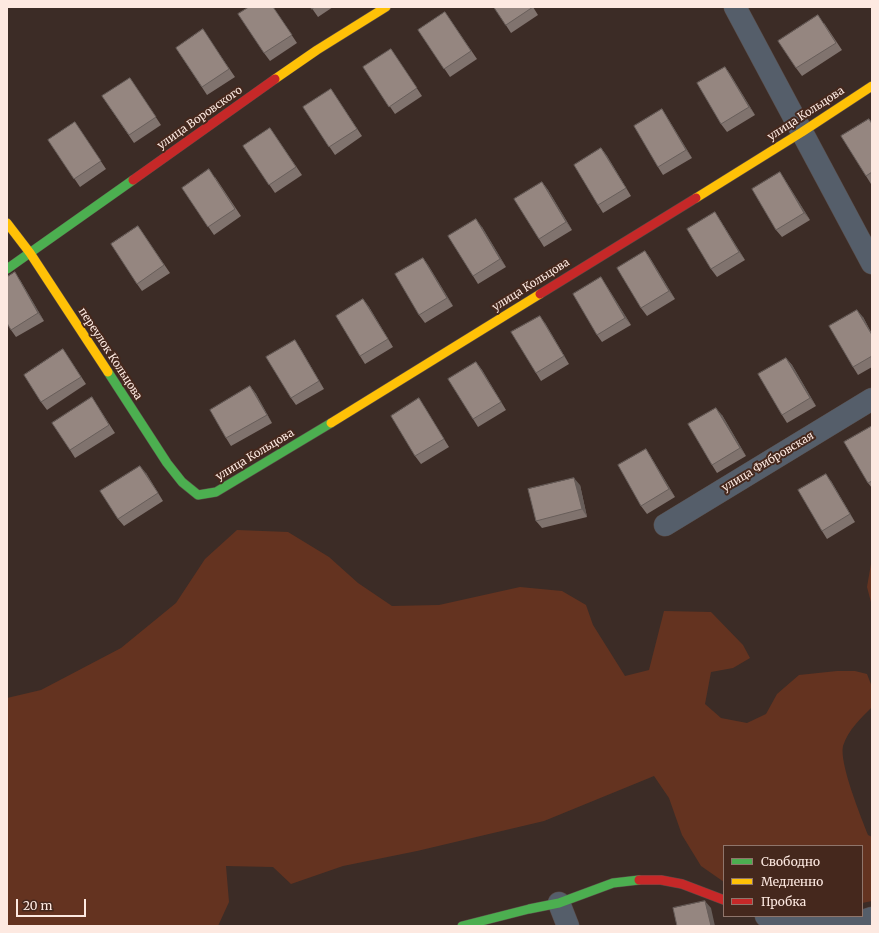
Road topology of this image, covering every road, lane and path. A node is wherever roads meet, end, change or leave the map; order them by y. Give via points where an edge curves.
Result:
1 (386, 7) edge
2 (735, 7) edge
3 (872, 86) edge
4 (802, 132) junction
5 (7, 223) edge
6 (30, 253) junction
7 (872, 264) edge
8 (7, 270) edge
9 (872, 399) edge
10 (198, 495) joint
11 (665, 525) dead end
12 (723, 900) edge
13 (559, 903) junction
14 (769, 917) edge
15 (872, 918) edge
16 (462, 926) edge
17 (568, 926) edge

1 - 6 street, улица Воровского via 317,50
2 - 4 street
3 - 4 street, улица Кольцова
4 - 7 street
4 - 10 street, улица Кольцова via 264,464 216,492
5 - 6 street, переулок Кольцова
6 - 8 street, улица Воровского
6 - 10 street, переулок Кольцова via 167,463 182,482
9 - 11 street, улица Фибровская
12 - 13 street via 682,884 661,880 635,880 613,883
13 - 16 street
13 - 17 street
14 - 15 street via 788,924 829,925 857,923

